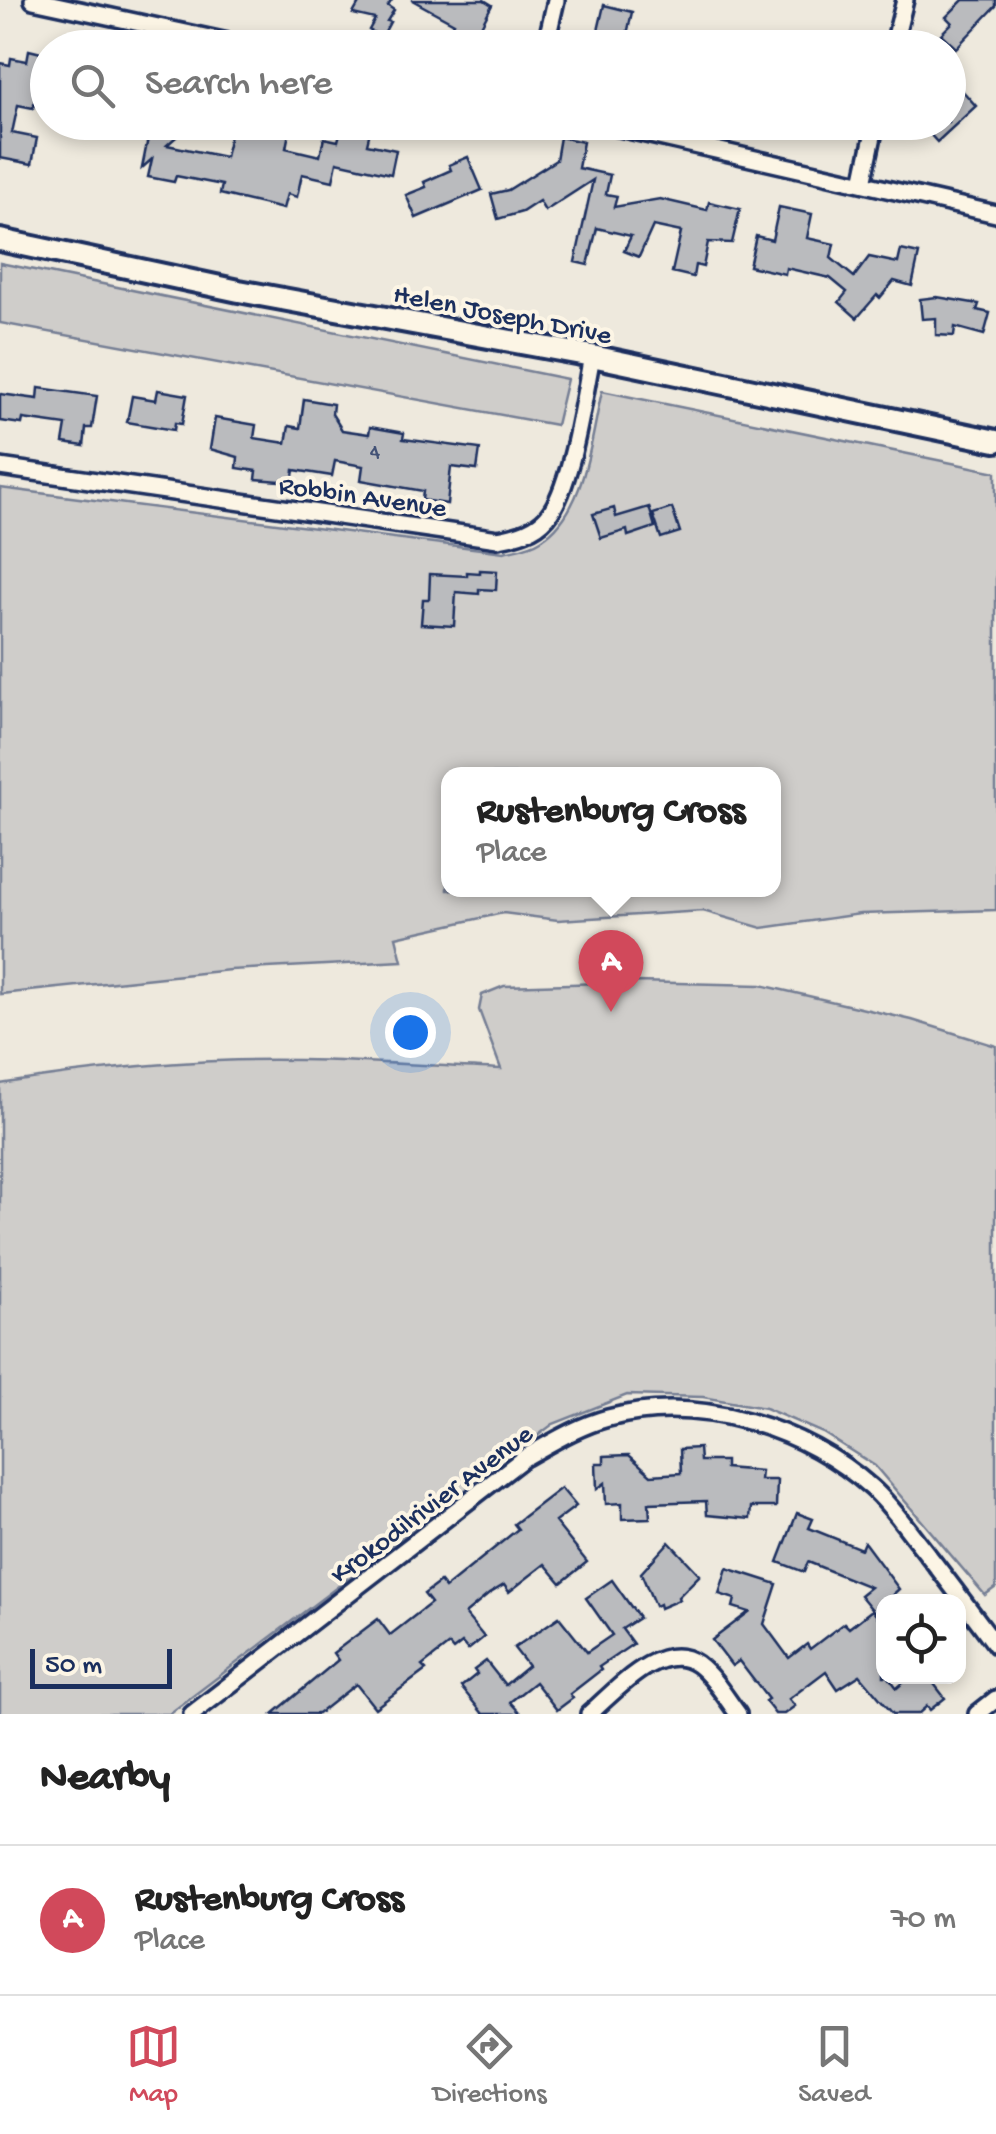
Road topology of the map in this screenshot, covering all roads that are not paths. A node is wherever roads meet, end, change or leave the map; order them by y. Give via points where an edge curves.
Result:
1 (33, 0) edge
2 (556, 0) edge
3 (905, 0) edge
4 (172, 30) edge
5 (550, 30) edge
6 (898, 30) edge
7 (661, 140) edge
8 (872, 140) edge
9 (863, 183) junction
10 (996, 214) edge
11 (0, 240) edge
12 (592, 356) junction
13 (996, 441) edge
14 (0, 467) edge
15 (996, 1645) edge
16 (996, 1698) edge
17 (192, 1714) edge
18 (589, 1714) edge
19 (738, 1714) edge
20 (977, 1714) edge

1 - 4 street
2 - 5 street
3 - 6 street
7 - 9 street
8 - 9 street
9 - 10 street
11 - 12 street, Helen Joseph Drive
12 - 13 street, Helen Joseph Drive
12 - 14 street, Robbin Avenue via 557,500 542,521 515,536 488,538
15 - 17 street, Krokodilrivier Avenue via 902,1522 846,1469 750,1422 700,1410 648,1411 607,1418 524,1458
16 - 20 street
18 - 19 street via 649,1665 672,1657 702,1668

